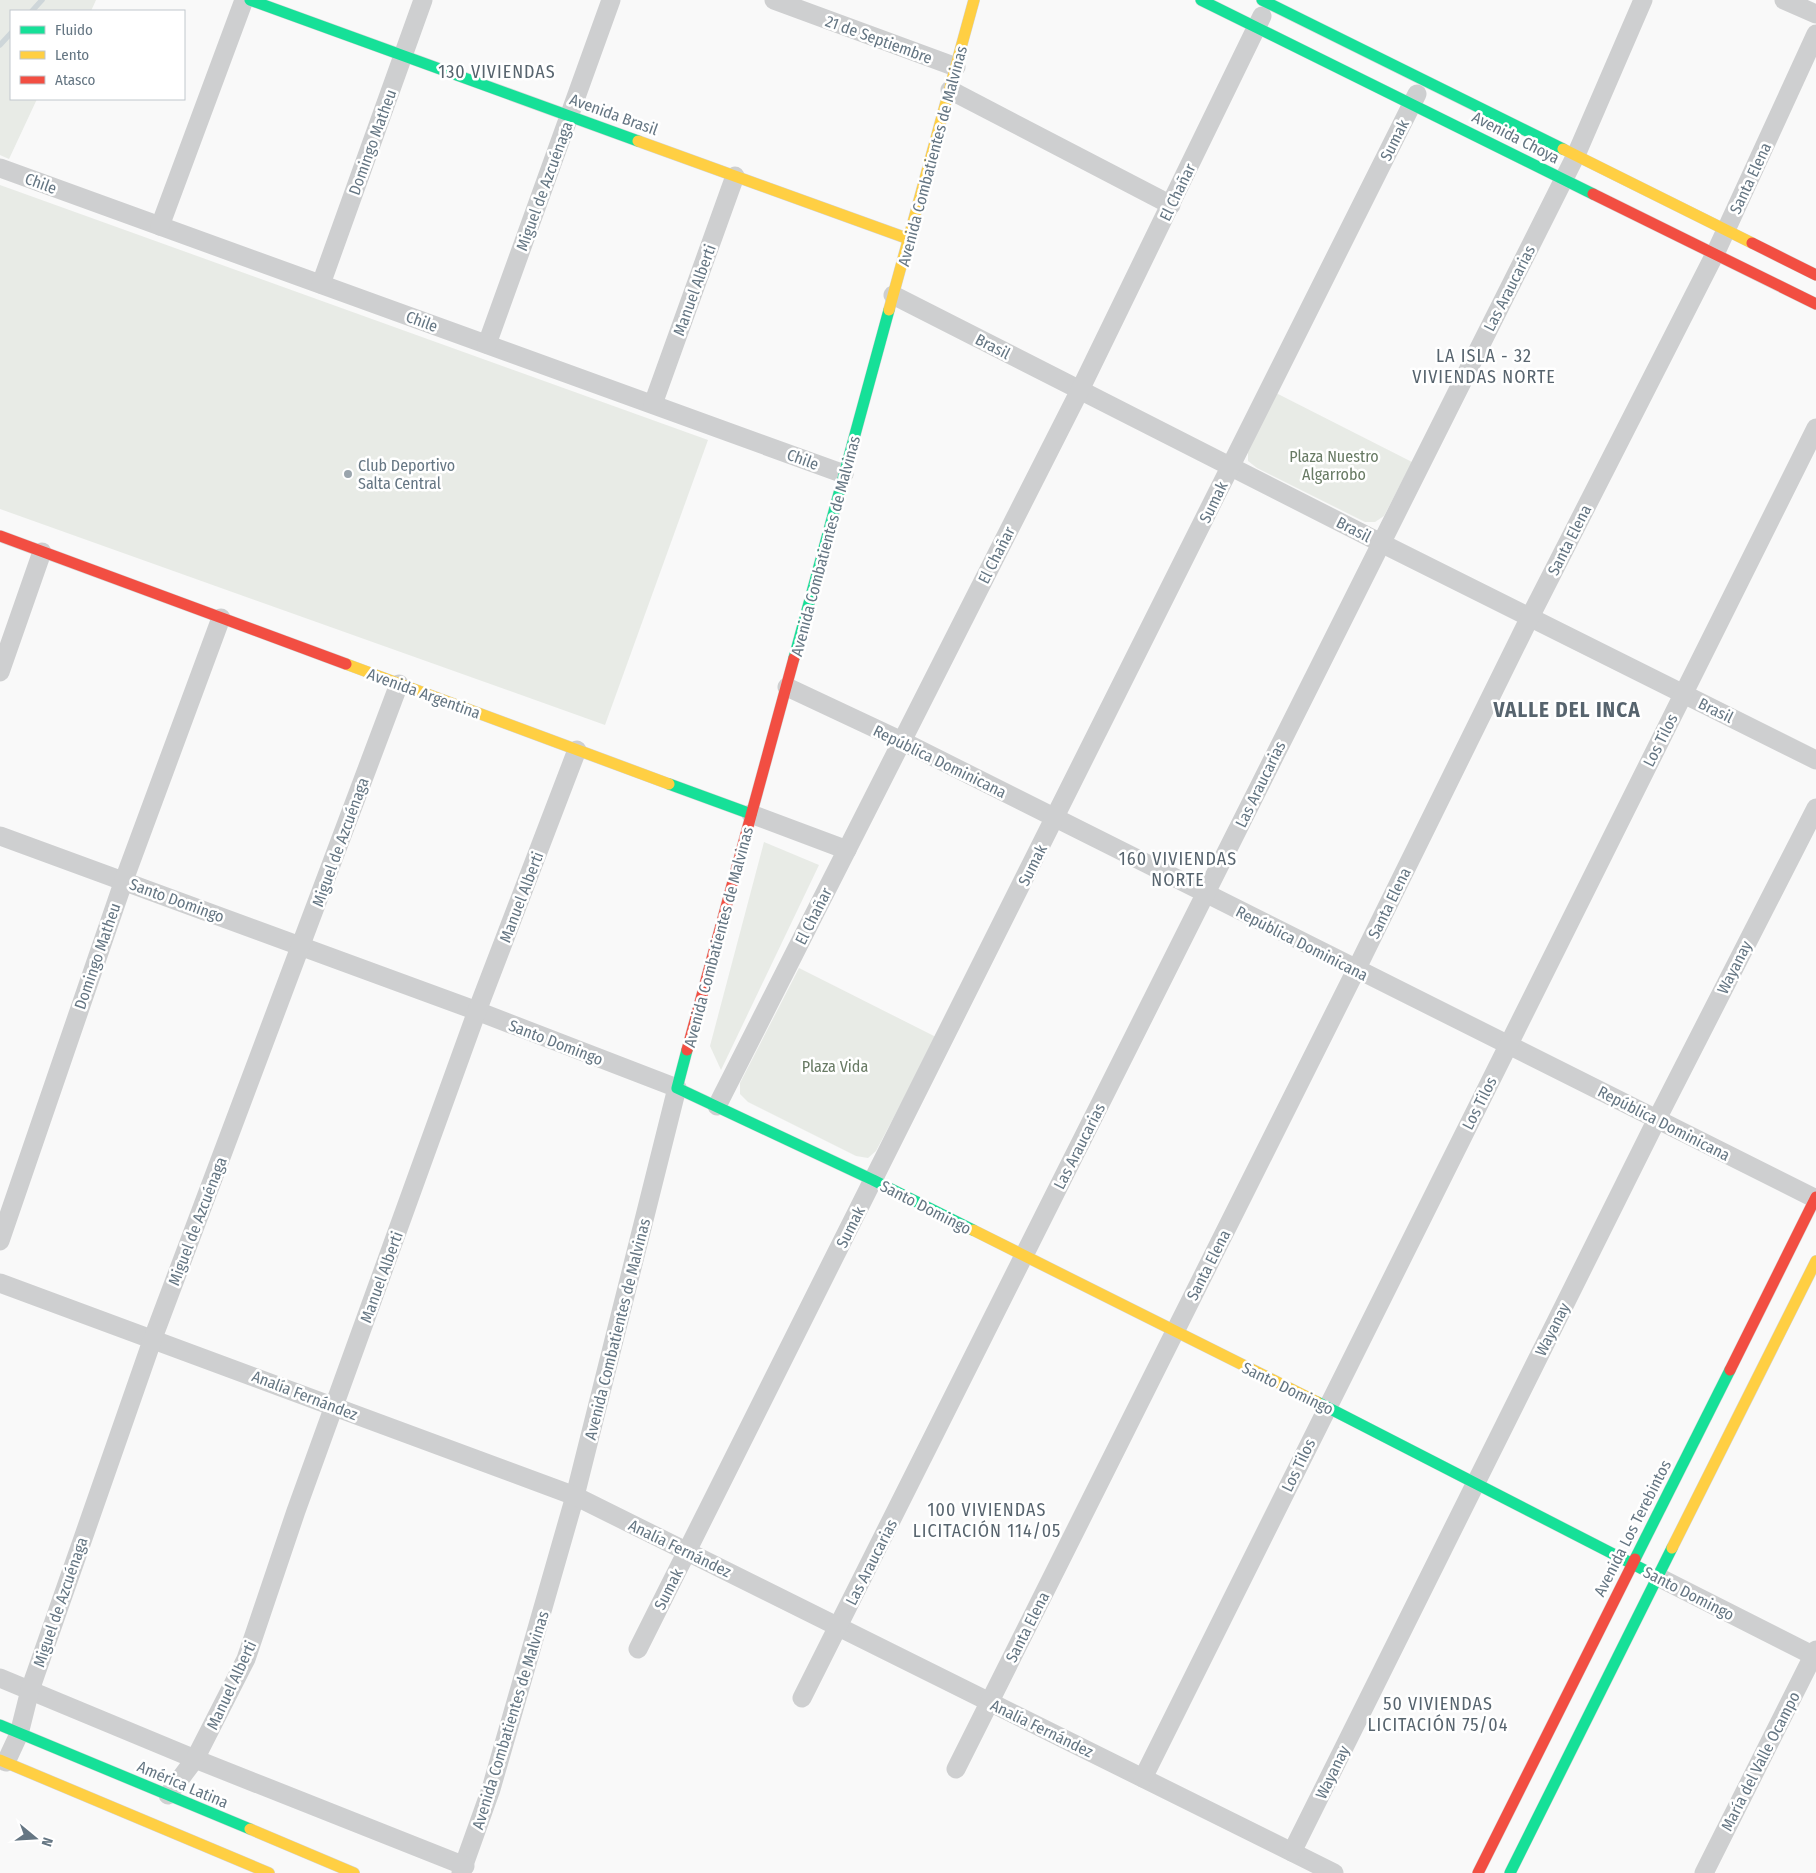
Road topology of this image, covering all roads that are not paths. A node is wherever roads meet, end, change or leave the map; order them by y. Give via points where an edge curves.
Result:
1 (244, 0) edge
2 (250, 0) edge
3 (423, 0) edge
4 (611, 0) edge
5 (774, 0) edge
6 (974, 0) edge
7 (1201, 0) edge
8 (1643, 0) edge
9 (1784, 0) edge
10 (1266, 1) edge
11 (1816, 14) edge
12 (1258, 27) junction
13 (1816, 34) edge
14 (403, 55) junction
15 (956, 67) junction
16 (1424, 80) junction
17 (950, 90) junction
18 (1413, 104) junction
19 (569, 116) junction
20 (1576, 155) junction
21 (0, 168) edge
22 (735, 176) junction
23 (1563, 179) junction
24 (1171, 205) junction
25 (160, 226) junction
26 (1726, 230) junction
27 (909, 239) junction
28 (1715, 254) junction
29 (1816, 275) edge
30 (321, 284) junction
31 (893, 295) junction
32 (1816, 304) edge
33 (487, 344) junction
34 (1080, 390) junction
35 (653, 404) junction
36 (1816, 428) edge
37 (1231, 466) junction
38 (844, 474) junction
39 (0, 536) edge
40 (1381, 543) junction
41 (42, 552) junction
42 (1530, 617) junction
43 (221, 618) junction
44 (0, 672) edge
45 (399, 684) junction
46 (787, 687) junction
47 (1683, 694) junction
48 (902, 741) junction
49 (577, 750) junction
50 (1816, 760) edge
51 (1816, 808) edge
52 (751, 814) junction
53 (1056, 819) junction
54 (0, 836) edge
55 (847, 850) junction
56 (124, 880) junction
57 (1205, 894) junction
58 (302, 947) junction
59 (1356, 970) junction
60 (477, 1011) junction
61 (1507, 1046) junction
62 (677, 1088) junction
63 (717, 1106) junction
64 (1657, 1119) junction
65 (873, 1180) junction
66 (1816, 1198) edge
67 (0, 1241) edge
68 (1024, 1257) junction
69 (1816, 1261) edge
70 (0, 1283) edge
71 (1175, 1332) junction
72 (152, 1338) junction
73 (334, 1405) junction
74 (1327, 1407) junction
75 (1475, 1483) junction
76 (576, 1496) junction
77 (687, 1552) junction
78 (1632, 1564) junction
79 (1658, 1577) junction
80 (838, 1627) junction
81 (638, 1649) dead end
82 (1815, 1654) edge
83 (0, 1678) edge
84 (30, 1690) junction
85 (802, 1698) dead end
86 (989, 1702) junction
87 (0, 1725) edge
88 (19, 1734) junction
89 (195, 1759) junction
90 (3, 1761) edge
91 (956, 1769) dead end
92 (1143, 1778) junction
93 (168, 1795) junction
94 (1292, 1852) junction
95 (463, 1870) edge
96 (268, 1873) edge
97 (354, 1873) edge
98 (1334, 1873) edge
99 (1478, 1873) edge
100 (1510, 1873) edge
101 (1704, 1873) edge

1 - 25 street
2 - 14 street, Avenida Brasil
3 - 14 street, Domingo Matheu
4 - 19 street, Miguel de Azcuénaga
5 - 15 street, 21 de Septiembre
6 - 15 street, Avenida Combatientes de Malvinas
7 - 12 street, Avenida Choya
8 - 20 street, Las Araucarias
9 - 11 street
10 - 12 street, El Chañar
10 - 16 street, Avenida Choya
12 - 18 street, Avenida Choya
12 - 24 street, El Chañar
13 - 26 street, Santa Elena
14 - 19 street, Avenida Brasil
14 - 30 street, Domingo Matheu
15 - 17 street, Avenida Combatientes de Malvinas
16 - 18 street, Sumak
16 - 20 street, Avenida Choya
17 - 24 street
17 - 27 street, Avenida Combatientes de Malvinas
18 - 23 street, Avenida Choya
18 - 37 street, Sumak
19 - 22 street, Avenida Brasil
19 - 33 street, Miguel de Azcuénaga
20 - 23 street, Las Araucarias
20 - 26 street, Avenida Choya
21 - 25 street, Chile
22 - 27 street, Avenida Brasil
22 - 35 street, Manuel Alberti
23 - 28 street, Avenida Choya
23 - 40 street, Las Araucarias
24 - 34 street, El Chañar
25 - 30 street, Chile
26 - 28 street, Santa Elena
26 - 29 street, Avenida Choya
27 - 31 street, Avenida Combatientes de Malvinas
28 - 32 street, Avenida Choya
28 - 42 street, Santa Elena
30 - 33 street, Chile
31 - 34 street, Brasil
31 - 38 street, Avenida Combatientes de Malvinas
33 - 35 street, Chile
34 - 37 street, Brasil
34 - 48 street, El Chañar
35 - 38 street, Chile
36 - 47 street, Los Tilos
37 - 40 street, Brasil
37 - 53 street, Sumak
38 - 46 street, Avenida Combatientes de Malvinas
39 - 41 street, Avenida Argentina
40 - 42 street, Brasil
40 - 57 street, Las Araucarias
41 - 43 street, Avenida Argentina
41 - 44 street
42 - 47 street, Brasil
42 - 59 street, Santa Elena
43 - 45 street, Avenida Argentina
43 - 56 street, Domingo Matheu
45 - 49 street, Avenida Argentina
45 - 58 street, Miguel de Azcuénaga
46 - 48 street, República Dominicana
46 - 52 street, Avenida Combatientes de Malvinas
47 - 50 street, Brasil
47 - 61 street, Los Tilos
48 - 53 street, República Dominicana
48 - 55 street, El Chañar
49 - 52 street, Avenida Argentina
49 - 60 street, Manuel Alberti
51 - 64 street, Wayanay
52 - 55 street, Avenida Argentina
52 - 62 street, Avenida Combatientes de Malvinas
53 - 57 street, República Dominicana
53 - 65 street, Sumak
54 - 56 street, Santo Domingo
55 - 63 street, El Chañar
56 - 58 street, Santo Domingo
56 - 67 street, Domingo Matheu
57 - 59 street, República Dominicana
57 - 68 street, Las Araucarias
58 - 60 street, Santo Domingo
58 - 72 street, Miguel de Azcuénaga
59 - 61 street, República Dominicana
59 - 71 street, Santa Elena
60 - 62 street, Santo Domingo
60 - 73 street, Manuel Alberti
61 - 64 street, República Dominicana
61 - 74 street, Los Tilos
62 - 63 street, Santo Domingo
62 - 76 street, Avenida Combatientes de Malvinas
63 - 65 street, Santo Domingo
64 - 66 street, República Dominicana
64 - 75 street, Wayanay
65 - 68 street, Santo Domingo
65 - 77 street, Sumak
66 - 78 street, Avenida Los Terebintos
68 - 71 street, Santo Domingo
68 - 80 street, Las Araucarias
69 - 79 street
70 - 72 street, Analía Fernández
71 - 74 street, Santo Domingo
71 - 86 street, Santa Elena
72 - 73 street, Analía Fernández
72 - 84 street, Miguel de Azcuénaga
73 - 76 street, Analía Fernández
73 - 89 street, Manuel Alberti via 246,1659
74 - 75 street, Santo Domingo
74 - 92 street, Los Tilos
75 - 78 street, Santo Domingo
75 - 94 street, Wayanay
76 - 77 street, Analía Fernández
76 - 95 street, Avenida Combatientes de Malvinas via 491,1789
77 - 80 street, Analía Fernández
77 - 81 street, Sumak
78 - 79 street, Santo Domingo
78 - 99 street, Avenida Los Terebintos
79 - 82 street, Santo Domingo
79 - 100 street
80 - 85 street, Las Araucarias
80 - 86 street, Analía Fernández
82 - 101 street, María del Valle Ocampo
83 - 84 street
84 - 88 street, Miguel de Azcuénaga
84 - 89 street
86 - 91 street, Santa Elena
86 - 92 street, Analía Fernández
87 - 88 street, América Latina
88 - 90 street, Miguel de Azcuénaga
88 - 93 street, América Latina
89 - 93 street, Manuel Alberti
89 - 95 street
90 - 96 street
92 - 94 street, Analía Fernández
93 - 97 street, América Latina
94 - 98 street, Analía Fernández

